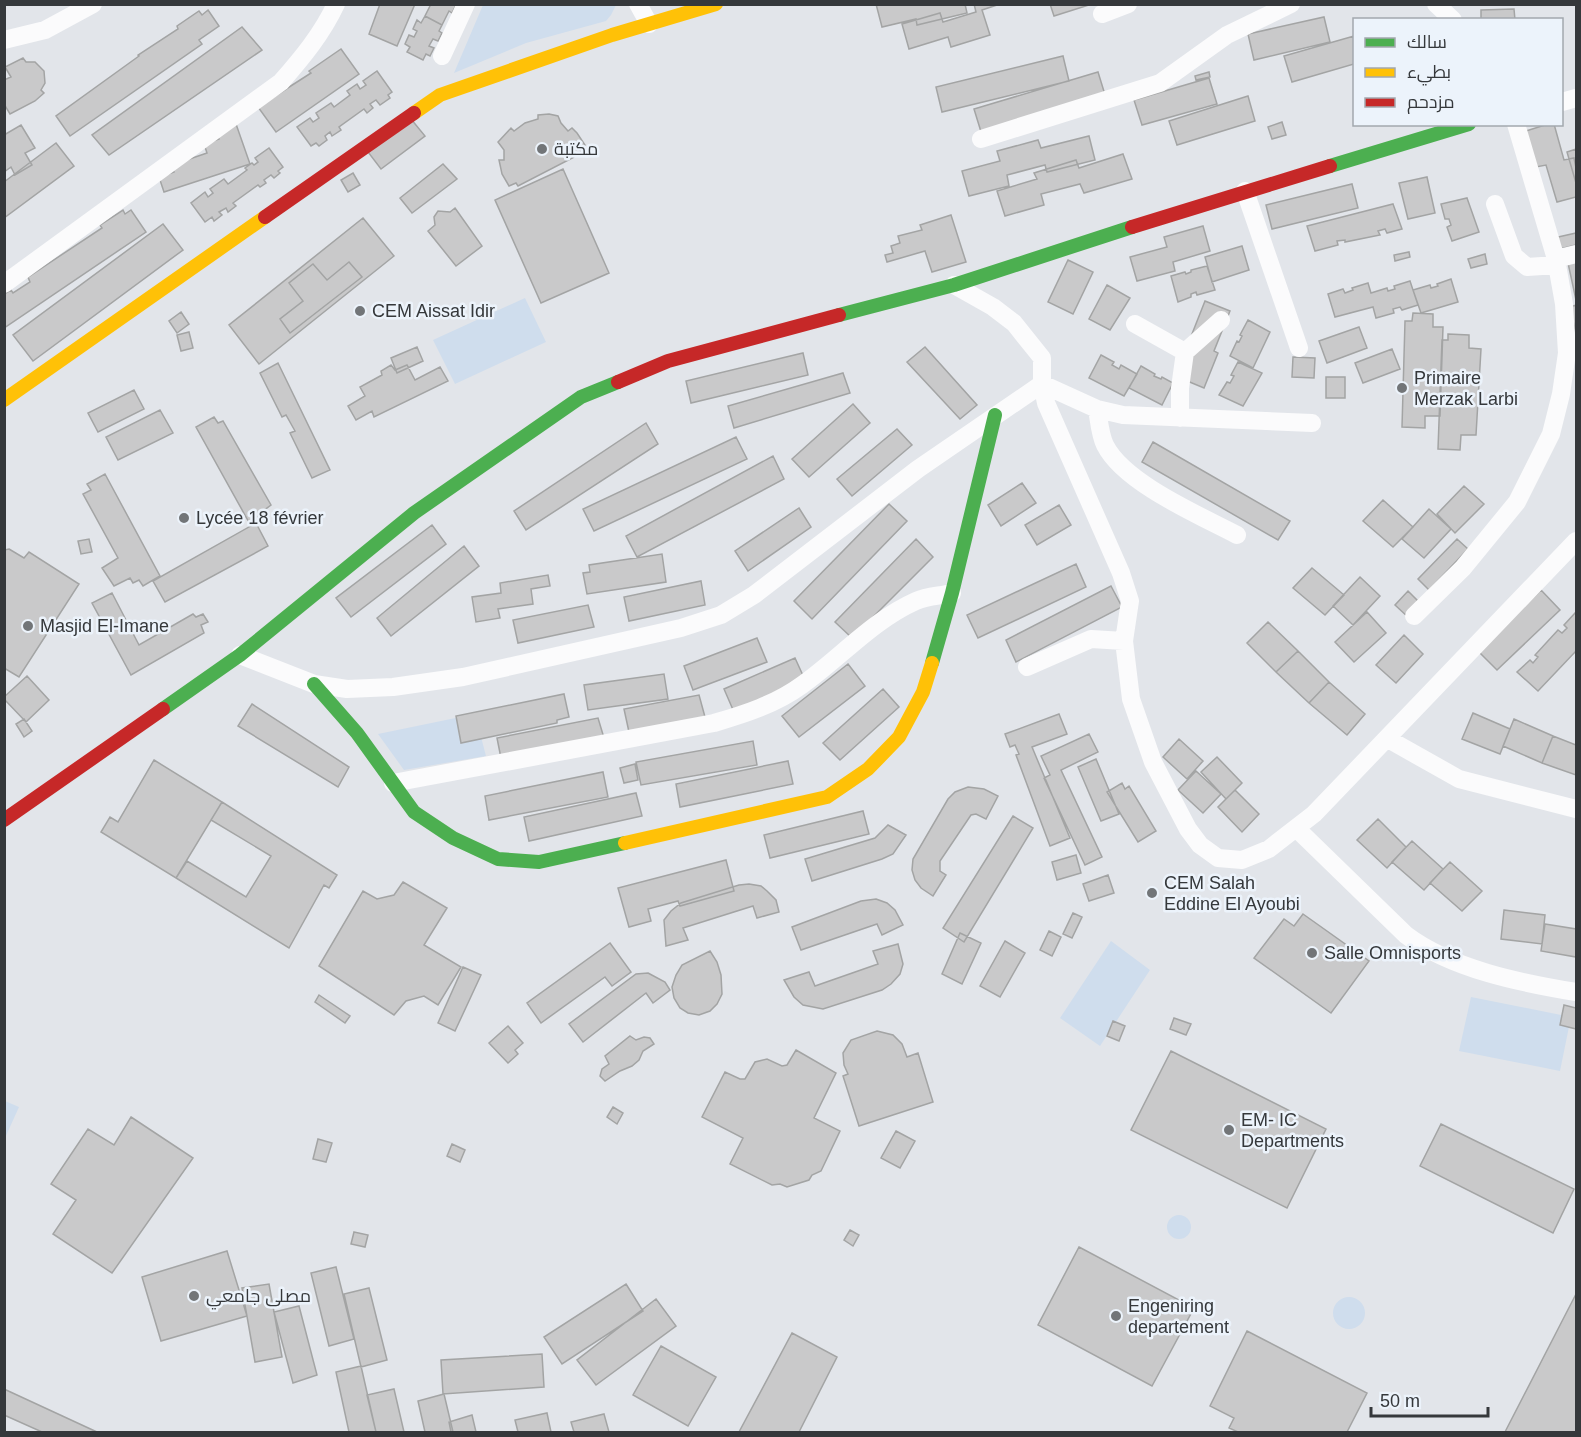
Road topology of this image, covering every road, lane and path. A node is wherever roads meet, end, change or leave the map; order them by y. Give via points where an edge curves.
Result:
1 (93, 4) edge
2 (336, 4) edge
3 (466, 4) edge
4 (638, 4) edge
5 (716, 4) edge
6 (1128, 4) edge
7 (1291, 4) edge
8 (1436, 4) edge
9 (670, 11) edge
10 (1102, 14) dead end
11 (1451, 18) edge
12 (649, 24) junction
13 (4, 40) edge
14 (442, 56) dead end
15 (1461, 126) edge
16 (1517, 126) edge
17 (981, 139) dead end
18 (1245, 191) junction
19 (1495, 204) dead end
20 (1576, 254) edge
21 (1557, 262) junction
22 (4, 284) edge
23 (954, 285) junction
24 (1221, 320) dead end
25 (1135, 324) dead end
26 (1299, 348) dead end
27 (1185, 352) junction
28 (1042, 384) junction
29 (4, 400) edge
30 (1097, 409) junction
31 (995, 415) junction
32 (1180, 418) junction
33 (1312, 423) dead end
34 (1237, 536) dead end
35 (1576, 541) edge
36 (952, 593) junction
37 (1414, 616) dead end
38 (1124, 641) junction
39 (240, 655) junction
40 (1027, 667) dead end
41 (314, 684) junction
42 (1388, 740) junction
43 (393, 783) junction
44 (1576, 809) edge
45 (4, 820) edge
46 (1297, 829) junction
47 (1576, 992) edge

1 - 13 street via 45,30
2 - 22 street via 328,23 281,82
3 - 14 street
4 - 12 street
5 - 9 street
6 - 10 street
7 - 17 street via 1227,35 1160,83
8 - 11 street
9 - 12 street
12 - 29 street via 440,95
15 - 18 street
16 - 21 street
18 - 23 street
18 - 26 street
19 - 21 street via 1514,256 1527,267
20 - 21 street
21 - 37 street via 1567,353 1551,434 1517,502 1463,568
23 - 28 street via 1014,323 1042,358
23 - 39 street via 669,361 581,397 414,513
24 - 27 street
25 - 27 street
27 - 32 street
28 - 30 street
28 - 31 street
28 - 38 street via 1046,403 1130,601
30 - 32 street via 1123,415
30 - 34 street via 1104,444 1117,464 1136,480
31 - 36 street
31 - 41 street via 754,595 721,615 681,628 463,677 347,689
32 - 33 street
35 - 42 street
36 - 43 street via 918,600 900,610 801,686 747,714
36 - 43 street via 923,693 899,737 868,769 827,796 539,862 498,859 453,838 414,812
38 - 40 street via 1091,639
38 - 46 street via 1131,699 1153,762 1200,845 1218,858 1242,860 1269,849
39 - 41 street
39 - 45 street
41 - 43 street
42 - 44 street via 1460,779
42 - 46 street
46 - 47 street via 1421,946 1485,971

